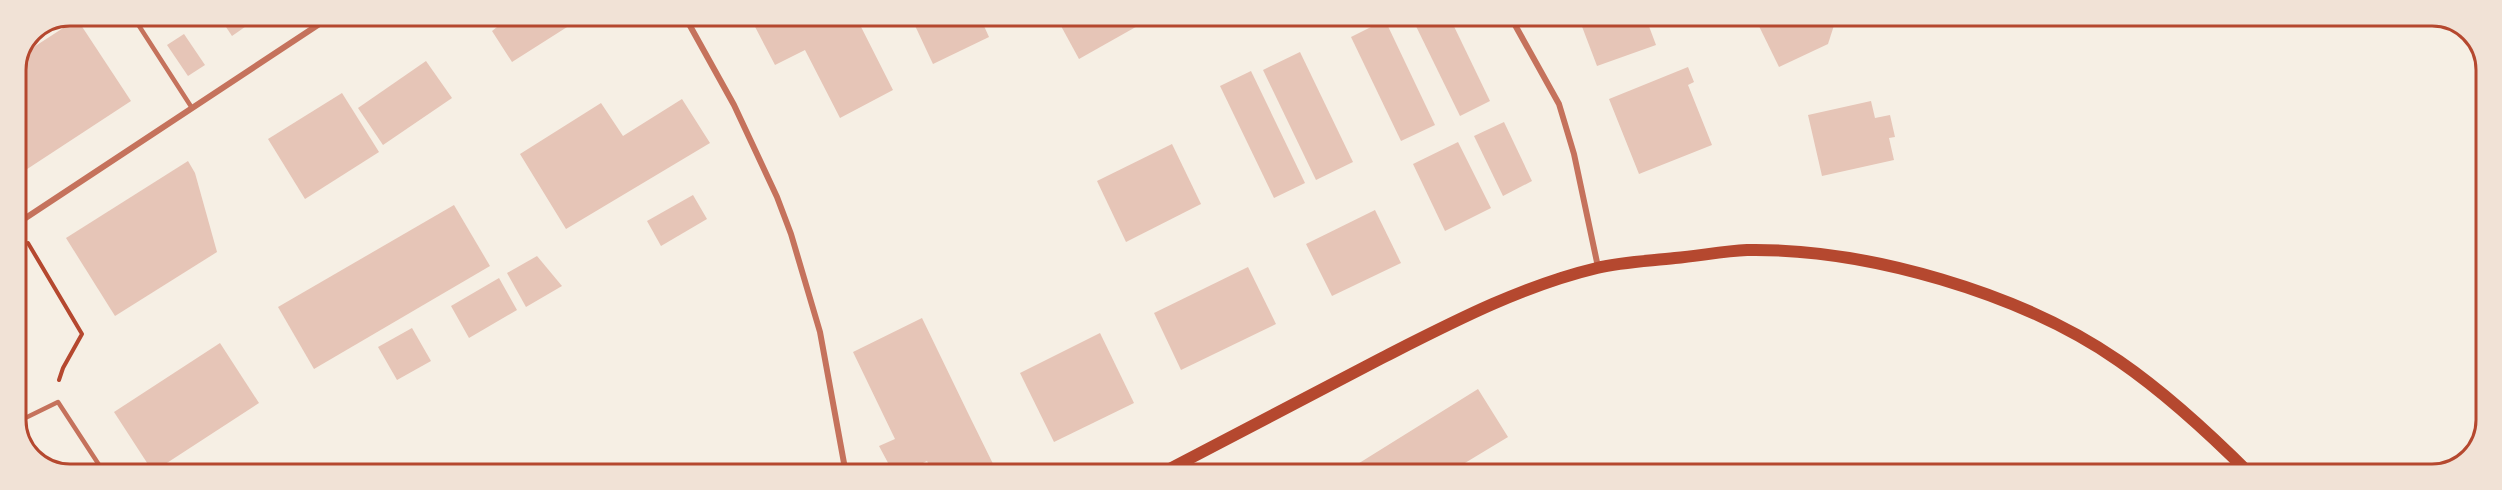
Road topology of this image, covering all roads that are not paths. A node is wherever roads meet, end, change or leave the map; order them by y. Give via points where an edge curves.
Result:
1 (138, 25) edge
2 (318, 25) edge
3 (690, 25) edge
4 (1515, 25) edge
5 (192, 108) junction
6 (25, 219) edge
7 (1598, 267) junction
8 (26, 418) edge
9 (98, 464) edge
10 (844, 464) edge
11 (1179, 464) edge
12 (2241, 464) edge

1 - 5 lane
2 - 5 street
3 - 10 street via 734,105 791,234 820,332
4 - 7 street via 1559,104
5 - 6 street
7 - 11 main road via 1525,291 1434,331
7 - 12 main road via 1745,250 1797,252 1897,267 1938,278 2036,315 2118,360 2168,397
8 - 9 lane via 58,402

